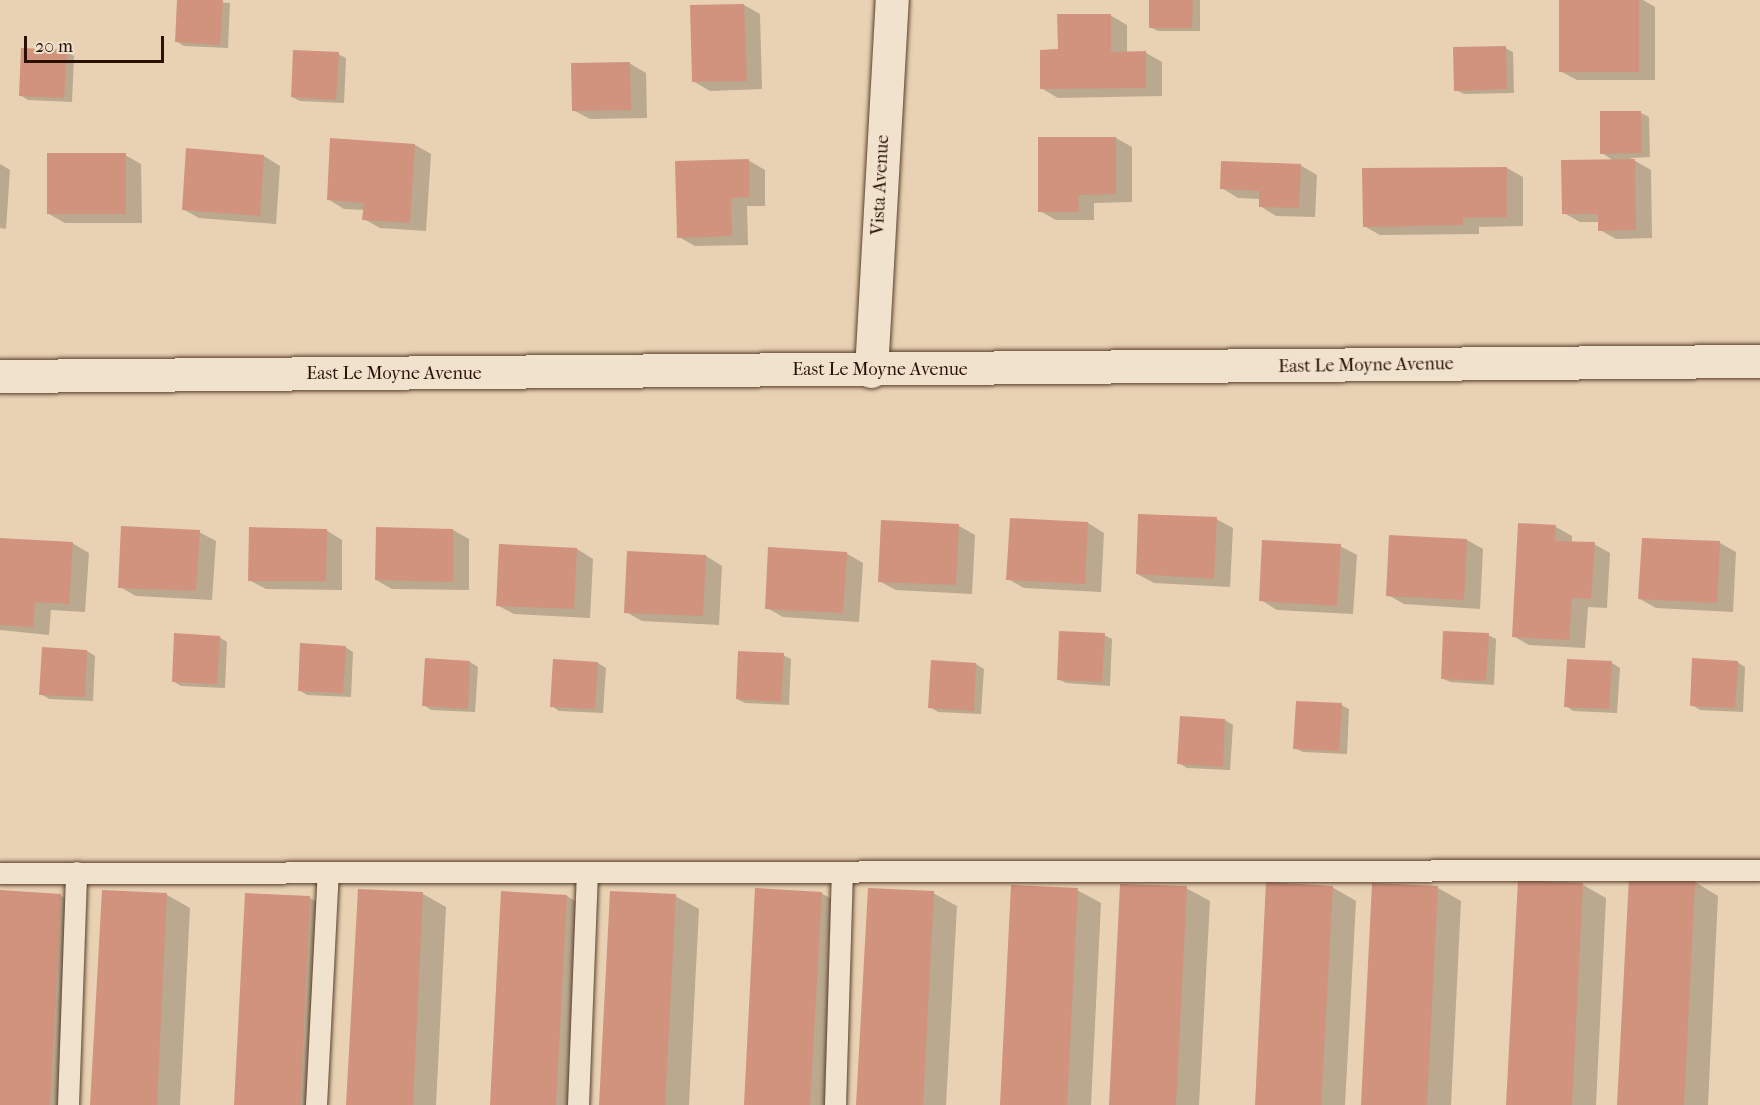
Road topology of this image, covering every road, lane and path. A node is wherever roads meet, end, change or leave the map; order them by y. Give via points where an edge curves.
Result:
1 (892, 0) edge
2 (1760, 361) edge
3 (871, 371) junction
4 (0, 376) edge
5 (1760, 870) edge
6 (76, 872) junction
7 (328, 872) junction
8 (842, 872) junction
9 (0, 873) edge
10 (587, 873) junction
11 (68, 1105) edge
12 (316, 1105) edge
13 (578, 1105) edge
14 (835, 1105) edge

1 - 3 street, Vista Avenue
2 - 3 street, East Le Moyne Avenue
3 - 4 street, East Le Moyne Avenue
5 - 8 lane
6 - 7 lane
6 - 9 lane
6 - 11 lane
7 - 10 lane
7 - 12 lane
8 - 10 lane
8 - 14 lane
10 - 13 lane

